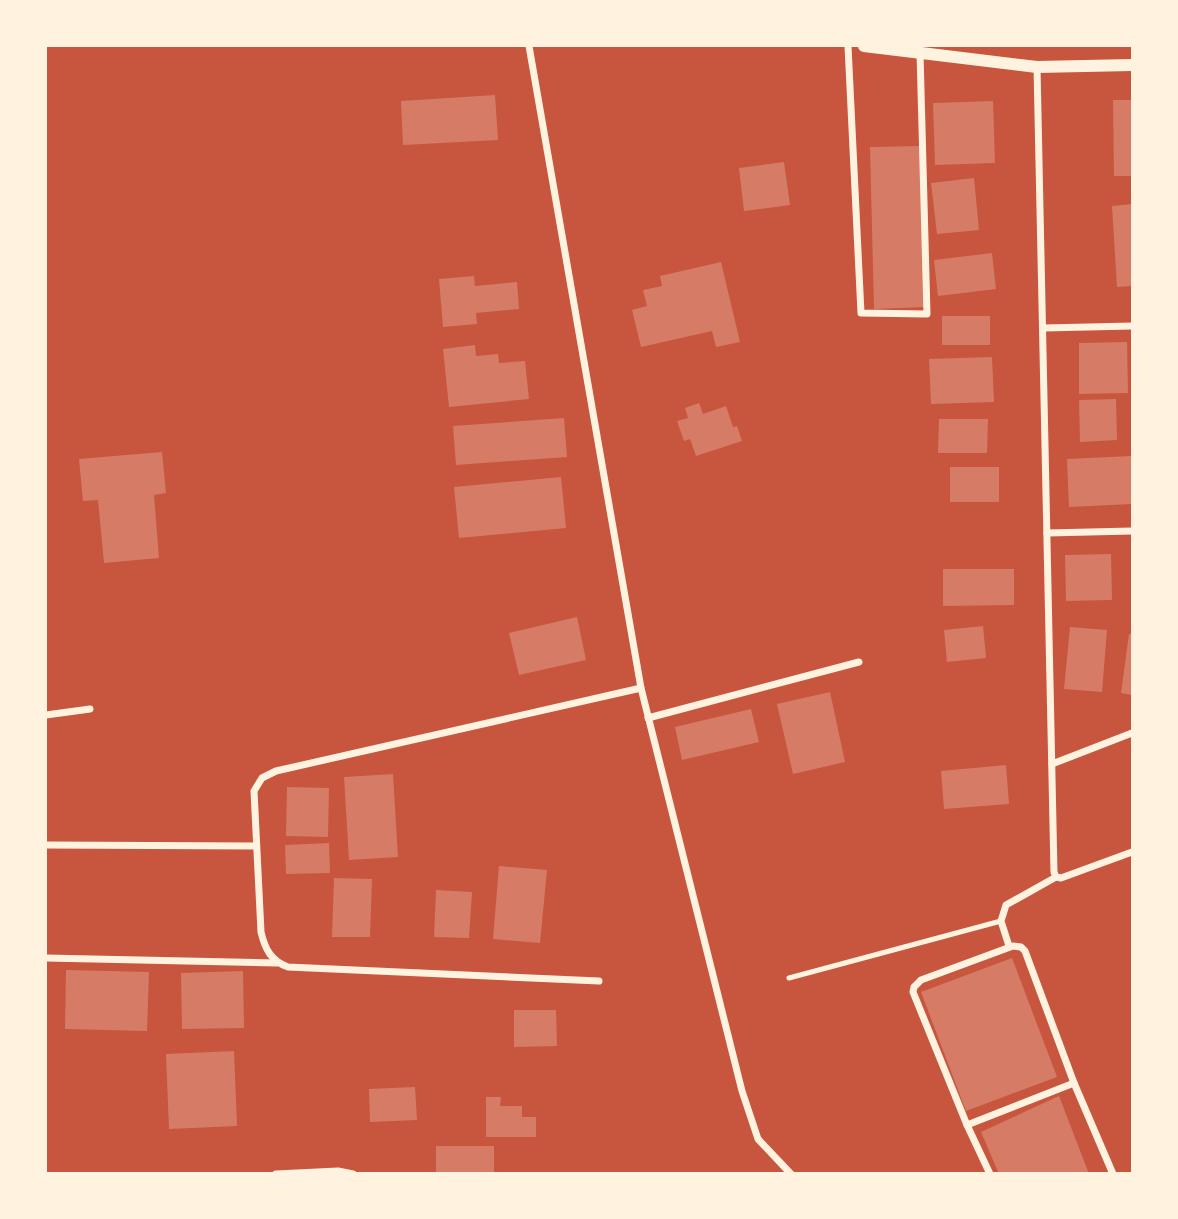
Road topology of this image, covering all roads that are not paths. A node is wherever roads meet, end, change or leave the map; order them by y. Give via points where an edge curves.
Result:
1 (529, 46) edge
2 (848, 46) edge
3 (864, 46) edge
4 (919, 54) junction
5 (1132, 65) edge
6 (1037, 67) junction
7 (1132, 326) edge
8 (1044, 327) junction
9 (1132, 531) edge
10 (1047, 533) junction
11 (859, 662) dead end
12 (641, 688) junction
13 (90, 709) dead end
14 (46, 715) edge
15 (648, 718) junction
16 (1132, 733) edge
17 (1052, 764) junction
18 (46, 845) edge
19 (256, 846) junction
20 (1132, 852) edge
21 (1056, 877) junction
22 (1001, 921) junction
23 (1009, 946) junction
24 (46, 958) edge
25 (277, 963) junction
26 (789, 978) dead end
27 (599, 981) dead end
28 (1074, 1083) junction
29 (967, 1125) junction
30 (276, 1174) edge
31 (354, 1174) edge
32 (791, 1174) edge
33 (990, 1174) edge
34 (1113, 1174) edge

1 - 12 street
2 - 4 street via 861,313 927,314
3 - 4 street
4 - 6 street
5 - 6 street
6 - 8 street
7 - 8 street
8 - 10 street
9 - 10 street
10 - 17 street
11 - 15 street
12 - 15 street
12 - 19 street via 268,774 254,791
13 - 14 street
15 - 32 street via 758,1139
16 - 17 street
17 - 21 street
18 - 19 street
19 - 25 street via 261,932
20 - 21 street
21 - 22 street via 1006,905
22 - 23 street
22 - 26 lane
23 - 28 street via 1025,951
23 - 29 street via 914,987 914,998
24 - 25 street
25 - 27 street
28 - 29 street
28 - 34 street
29 - 33 street
30 - 31 street

